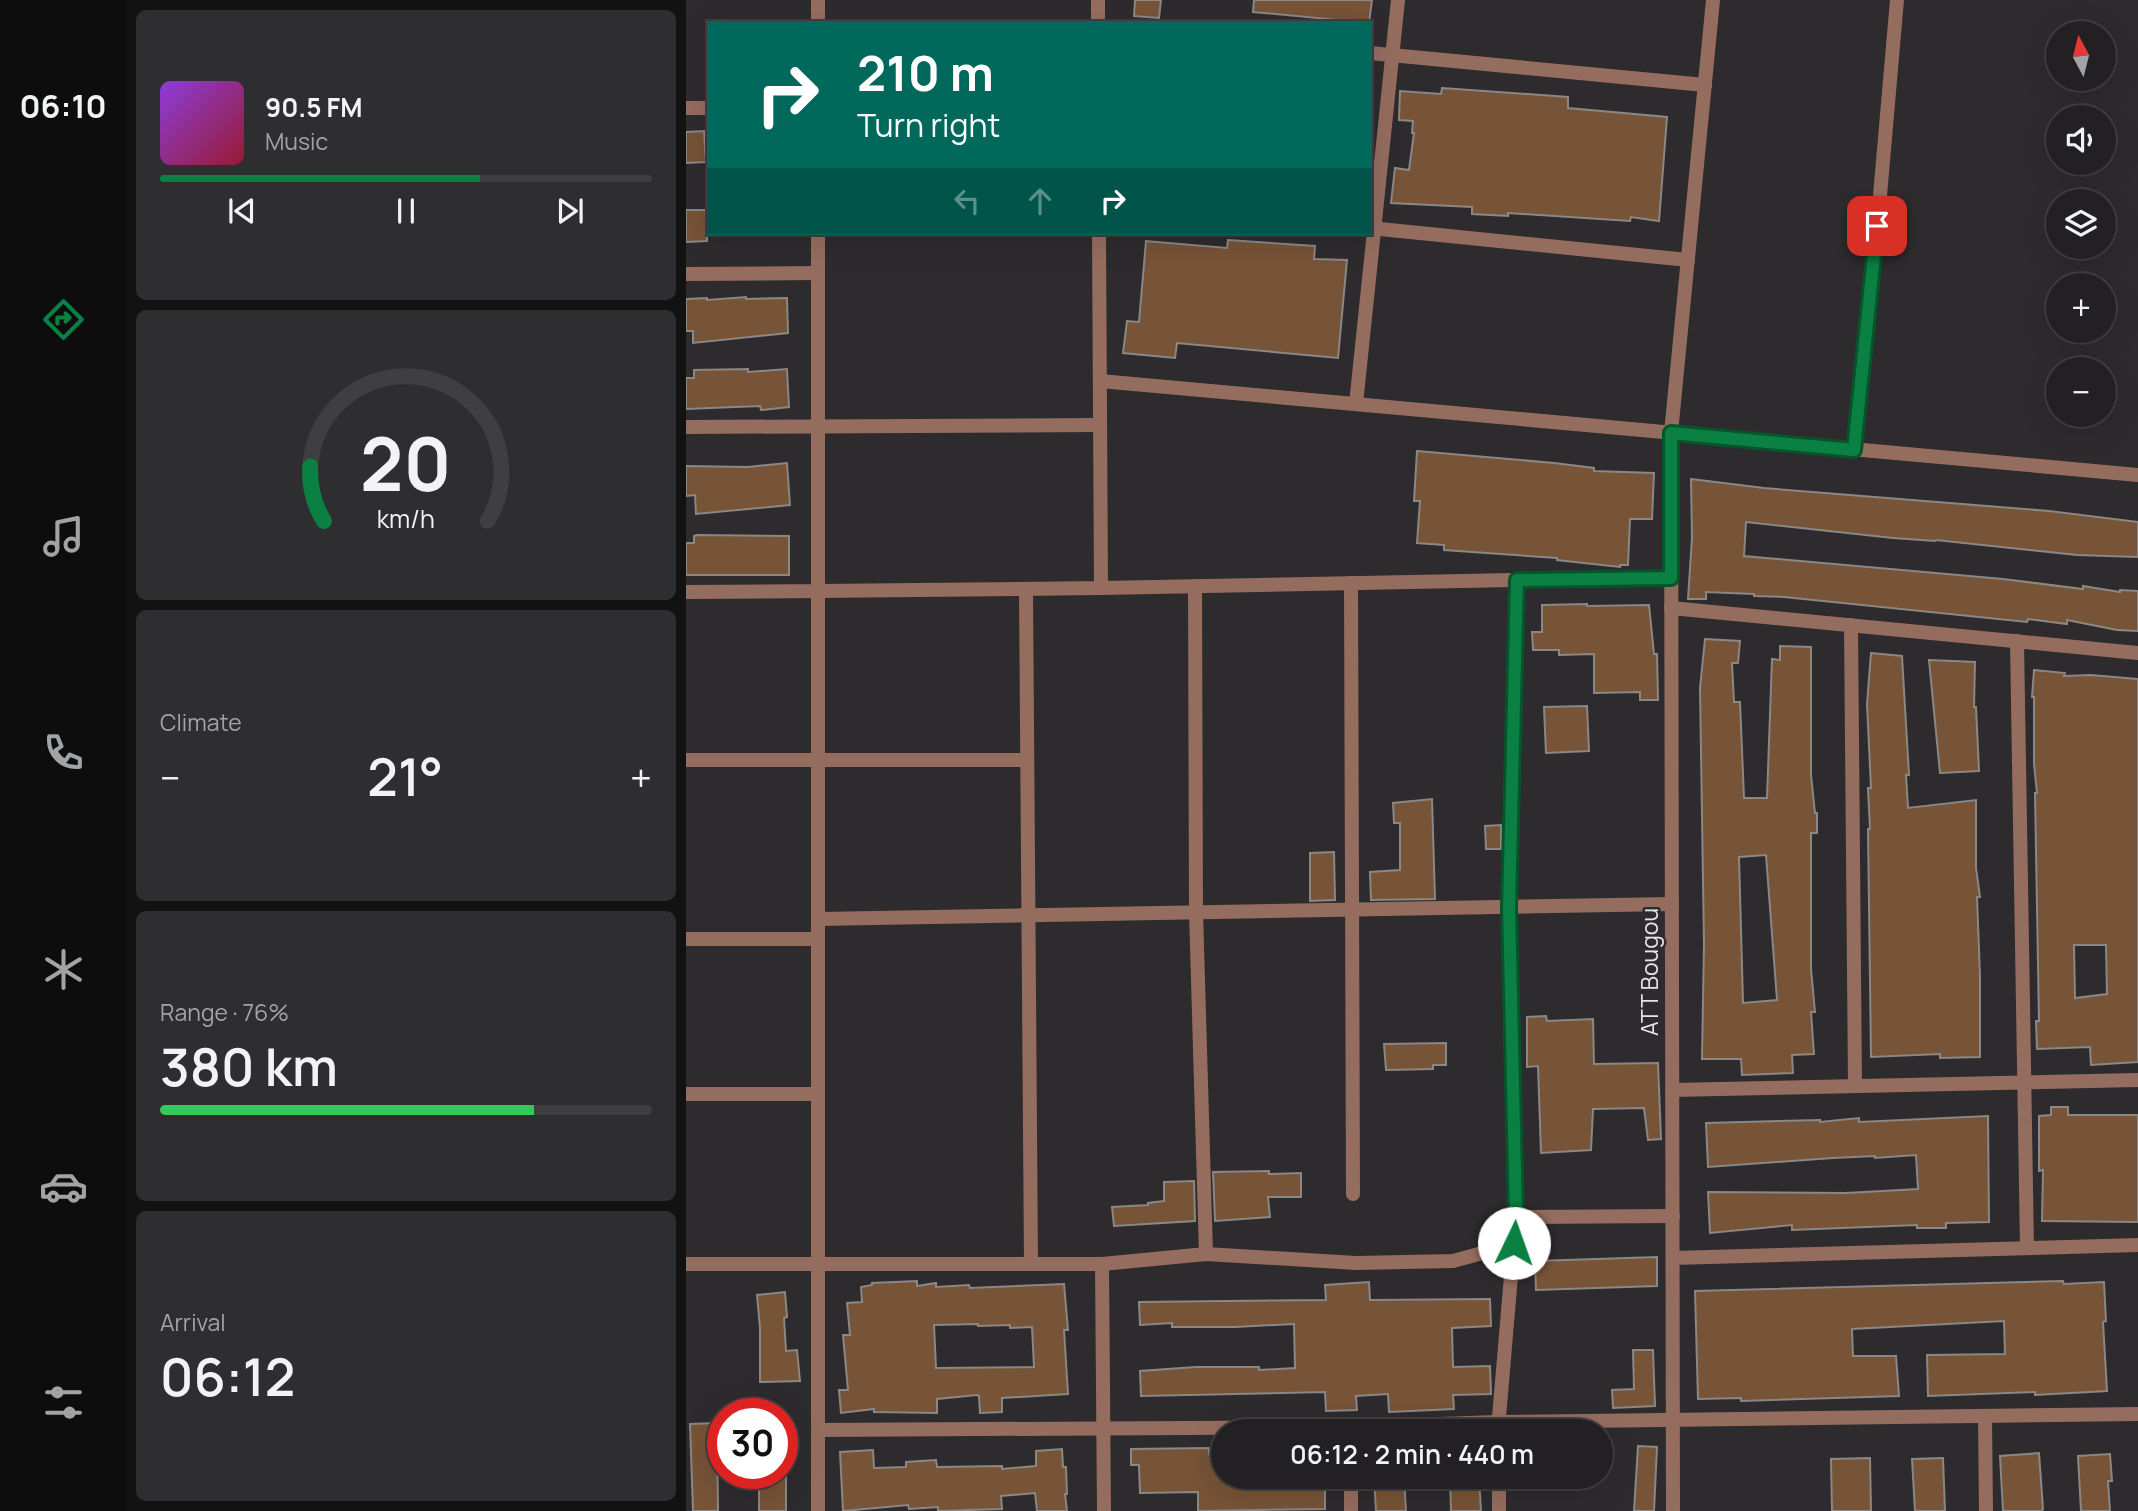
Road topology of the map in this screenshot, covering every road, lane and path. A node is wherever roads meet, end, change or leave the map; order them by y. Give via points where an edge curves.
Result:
1 (818, 0) edge
2 (1098, 0) edge
3 (1398, 0) edge
4 (1713, 0) edge
5 (1897, 0) edge
6 (818, 21) edge
7 (1098, 21) edge
8 (1372, 53) edge
9 (1392, 55) junction
10 (1705, 85) junction
11 (686, 108) edge
12 (707, 108) edge
13 (1372, 229) edge
14 (818, 235) edge
15 (1099, 235) edge
16 (1371, 235) edge
17 (1688, 260) junction
18 (818, 273) junction
19 (686, 274) edge
20 (1100, 381) junction
21 (1356, 404) junction
22 (1100, 425) junction
23 (686, 426) edge
24 (818, 426) junction
25 (1671, 433) junction
26 (1854, 450) junction
27 (2138, 475) edge
28 (1671, 578) junction
29 (1517, 580) junction
30 (1351, 583) junction
31 (1195, 586) junction
32 (1101, 588) junction
33 (1026, 589) junction
34 (818, 591) junction
35 (686, 592) edge
36 (1671, 608) junction
37 (1851, 625) junction
38 (2017, 641) junction
39 (2138, 653) edge
40 (686, 760) edge
41 (818, 760) junction
42 (1027, 760) junction
43 (1672, 904) junction
44 (1509, 907) junction
45 (1353, 910) junction
46 (1196, 912) junction
47 (1028, 915) junction
48 (818, 919) junction
49 (686, 939) edge
50 (818, 939) junction
51 (2138, 1080) edge
52 (2024, 1082) junction
53 (1855, 1086) junction
54 (1672, 1090) junction
55 (686, 1094) edge
56 (818, 1094) junction
57 (1353, 1194) dead end
58 (1673, 1216) junction
59 (1516, 1217) junction
60 (2138, 1245) edge
61 (2027, 1248) junction
62 (1206, 1254) junction
63 (1673, 1258) junction
64 (686, 1264) edge
65 (818, 1264) junction
66 (1031, 1264) junction
67 (1102, 1264) junction
68 (2138, 1414) edge
69 (1985, 1416) junction
70 (1499, 1419) edge
71 (1673, 1420) junction
72 (1613, 1422) edge
73 (1104, 1427) junction
74 (1211, 1428) edge
75 (818, 1430) junction
76 (1351, 1489) edge
77 (1499, 1489) edge
78 (818, 1511) edge
79 (1104, 1511) edge
80 (1351, 1511) edge
81 (1499, 1511) edge
82 (1673, 1511) edge
83 (1986, 1511) edge

1 - 6 street
2 - 7 street
3 - 9 street
4 - 10 street, ATT Bougou
5 - 26 street
8 - 9 street
9 - 10 street
9 - 13 street
10 - 17 street, ATT Bougou
11 - 12 street
13 - 17 street
14 - 18 street
15 - 20 street
16 - 21 street
17 - 25 street, ATT Bougou
18 - 19 street
18 - 24 street
20 - 21 street
20 - 22 street
21 - 25 street
22 - 24 street
22 - 32 street
23 - 24 street
24 - 34 street
25 - 26 street
25 - 28 street, ATT Bougou
26 - 27 street
28 - 29 street
28 - 36 street, ATT Bougou
29 - 30 street
29 - 44 street
30 - 31 street
30 - 45 street
31 - 32 street
31 - 46 street
32 - 33 street
33 - 34 street
33 - 42 street
34 - 35 street
34 - 41 street
36 - 37 street
36 - 43 street, ATT Bougou
37 - 38 street
37 - 53 street
38 - 39 street
38 - 52 street
40 - 41 street
41 - 42 street
41 - 48 street
42 - 47 street
43 - 44 street
43 - 54 street, ATT Bougou
44 - 45 street
44 - 59 street
45 - 46 street
45 - 57 street
46 - 47 street
46 - 62 street
47 - 48 street
47 - 66 street
48 - 50 street
49 - 50 street
50 - 56 street
51 - 52 street
52 - 53 street
52 - 61 street
53 - 54 street
54 - 58 street, ATT Bougou
55 - 56 street
56 - 65 street
58 - 59 street
58 - 63 street, ATT Bougou
59 - 62 street via 1486,1252 1454,1261 1356,1263
59 - 70 street
60 - 61 street
61 - 63 street
62 - 67 street
63 - 71 street, ATT Bougou
64 - 65 street
65 - 66 street
65 - 75 street
66 - 67 street
67 - 73 street
68 - 69 street
69 - 71 street
69 - 83 street
71 - 72 street
71 - 82 street, ATT Bougou
73 - 74 street
73 - 75 street
73 - 79 street
75 - 78 street
76 - 80 street
77 - 81 street

